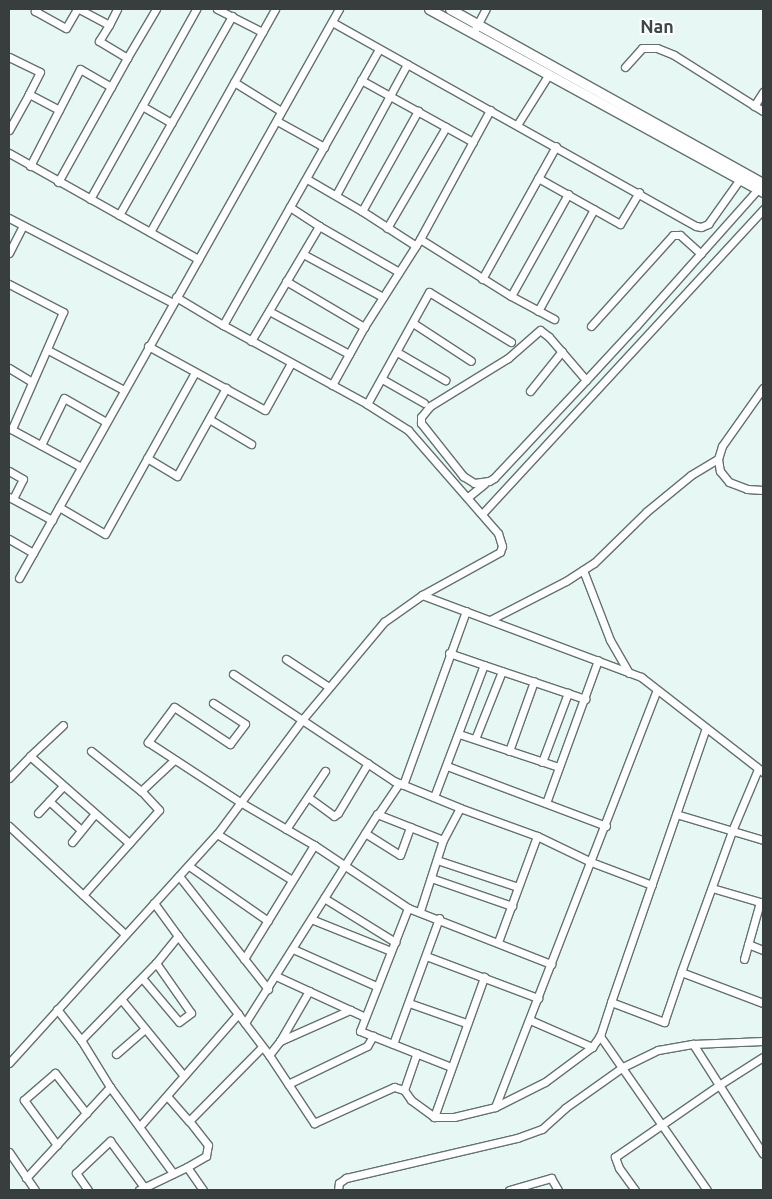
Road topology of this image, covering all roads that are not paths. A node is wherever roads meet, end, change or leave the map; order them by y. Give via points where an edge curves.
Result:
1 (37, 9) edge
2 (78, 9) edge
3 (117, 9) edge
4 (156, 9) edge
5 (196, 9) edge
6 (217, 9) edge
7 (275, 9) edge
8 (339, 9) edge
9 (429, 9) edge
10 (450, 9) edge
11 (486, 9) edge
12 (232, 16) junction
13 (332, 22) junction
14 (478, 24) junction
15 (109, 25) junction
16 (262, 32) junction
17 (473, 33) junction
18 (379, 48) junction
19 (9, 57) edge
20 (127, 58) junction
21 (406, 64) junction
22 (625, 67) dead end
23 (549, 74) junction
24 (362, 80) junction
25 (234, 82) junction
26 (111, 87) junction
27 (763, 92) edge
28 (29, 94) junction
29 (390, 96) junction
30 (142, 106) junction
31 (754, 106) junction
32 (58, 110) junction
33 (490, 110) junction
34 (418, 111) junction
35 (281, 112) junction
36 (763, 112) edge
37 (277, 120) junction
38 (172, 123) junction
39 (517, 125) junction
40 (446, 126) junction
41 (9, 130) edge
42 (473, 142) junction
43 (556, 146) junction
44 (324, 148) junction
45 (9, 153) edge
46 (30, 166) junction
47 (538, 178) junction
48 (307, 179) junction
49 (740, 179) junction
50 (58, 182) junction
51 (762, 188) edge
52 (639, 192) junction
53 (568, 194) junction
54 (336, 196) junction
55 (90, 199) junction
56 (290, 207) junction
57 (594, 209) junction
58 (763, 209) edge
59 (362, 211) junction
60 (119, 215) junction
61 (9, 218) edge
62 (23, 226) junction
63 (319, 226) junction
64 (387, 228) junction
65 (150, 232) junction
66 (420, 239) junction
67 (416, 246) junction
68 (9, 253) edge
69 (303, 254) junction
70 (701, 254) junction
71 (198, 259) junction
72 (399, 272) junction
73 (482, 279) junction
74 (286, 281) junction
75 (9, 284) edge
76 (511, 296) junction
77 (383, 297) junction
78 (174, 300) junction
79 (270, 311) junction
80 (538, 311) junction
81 (554, 319) dead end
82 (413, 323) junction
83 (223, 325) junction
84 (591, 326) dead end
85 (364, 327) junction
86 (251, 341) junction
87 (510, 342) dead end
88 (148, 346) junction
89 (48, 350) junction
90 (562, 350) junction
91 (397, 352) junction
92 (349, 354) junction
93 (471, 361) dead end
94 (291, 363) junction
95 (9, 368) edge
96 (195, 372) junction
97 (382, 379) junction
98 (445, 380) dead end
99 (586, 380) junction
100 (31, 381) junction
101 (332, 385) junction
102 (226, 388) junction
103 (763, 388) edge
104 (124, 390) junction
105 (530, 391) dead end
106 (424, 403) dead end
107 (367, 404) junction
108 (209, 419) junction
109 (106, 422) junction
110 (10, 428) edge
111 (251, 444) dead end
112 (41, 445) junction
113 (147, 458) junction
114 (718, 460) junction
115 (81, 468) junction
116 (9, 471) edge
117 (484, 484) junction
118 (763, 490) edge
119 (468, 497) junction
120 (11, 498) edge
121 (59, 507) junction
122 (482, 514) junction
123 (52, 520) junction
124 (9, 539) edge
125 (32, 553) junction
126 (583, 570) junction
127 (19, 578) dead end
128 (422, 595) junction
129 (466, 611) junction
130 (490, 620) junction
131 (449, 653) junction
132 (286, 659) dead end
133 (598, 660) junction
134 (484, 665) junction
135 (502, 670) junction
136 (629, 673) junction
137 (233, 674) dead end
138 (534, 681) junction
139 (329, 687) junction
140 (657, 690) junction
141 (568, 693) junction
142 (584, 699) junction
143 (212, 703) dead end
144 (302, 720) junction
145 (63, 725) dead end
146 (706, 728) junction
147 (459, 734) junction
148 (475, 739) junction
149 (91, 750) dead end
150 (509, 750) junction
151 (30, 756) junction
152 (174, 760) junction
153 (542, 762) junction
154 (368, 763) junction
155 (447, 766) junction
156 (559, 766) junction
157 (760, 770) edge
158 (324, 771) dead end
159 (9, 778) edge
160 (401, 784) junction
161 (63, 786) junction
162 (141, 791) junction
163 (308, 797) junction
164 (434, 797) junction
165 (49, 801) junction
166 (240, 802) junction
167 (546, 803) junction
168 (460, 808) junction
169 (38, 813) dead end
170 (379, 813) junction
171 (94, 814) junction
172 (676, 814) junction
173 (9, 826) edge
174 (606, 826) junction
175 (410, 827) junction
176 (286, 829) junction
177 (81, 830) junction
178 (732, 831) junction
179 (365, 833) junction
180 (217, 834) junction
181 (537, 836) junction
182 (443, 840) junction
183 (763, 840) edge
184 (72, 842) dead end
185 (128, 843) junction
186 (314, 845) junction
187 (437, 860) junction
188 (591, 862) junction
189 (343, 864) junction
190 (189, 866) junction
191 (179, 876) junction
192 (431, 878) junction
193 (292, 880) junction
194 (652, 885) junction
195 (518, 887) junction
196 (712, 888) junction
197 (83, 895) junction
198 (324, 898) junction
199 (154, 903) junction
200 (761, 903) edge
201 (512, 906) junction
202 (408, 908) junction
203 (420, 911) junction
204 (439, 918) junction
205 (311, 919) junction
206 (268, 921) junction
207 (125, 934) junction
208 (178, 936) junction
209 (395, 942) junction
210 (498, 942) junction
211 (748, 944) junction
212 (293, 949) junction
213 (763, 950) edge
214 (391, 951) junction
215 (426, 956) junction
216 (244, 959) junction
217 (744, 959) dead end
218 (156, 963) junction
219 (551, 964) junction
220 (681, 972) junction
221 (276, 976) junction
222 (484, 977) junction
223 (142, 978) junction
224 (376, 986) junction
225 (268, 989) junction
226 (309, 991) junction
227 (538, 998) junction
228 (120, 999) junction
229 (611, 1002) junction
230 (409, 1003) junction
231 (763, 1003) edge
232 (57, 1009) junction
233 (350, 1010) junction
234 (238, 1014) junction
235 (365, 1017) junction
236 (530, 1020) junction
237 (245, 1023) junction
238 (466, 1024) junction
239 (145, 1029) junction
240 (373, 1036) junction
241 (600, 1036) junction
242 (81, 1040) junction
243 (280, 1041) junction
244 (763, 1041) edge
245 (393, 1044) junction
246 (693, 1044) junction
247 (262, 1047) junction
248 (592, 1047) junction
249 (116, 1054) dead end
250 (416, 1054) junction
251 (269, 1055) junction
252 (763, 1057) edge
253 (9, 1063) edge
254 (622, 1066) junction
255 (450, 1067) junction
256 (184, 1076) junction
257 (288, 1084) junction
258 (719, 1085) junction
259 (110, 1087) junction
260 (404, 1090) junction
261 (167, 1096) junction
262 (495, 1107) junction
263 (86, 1113) junction
264 (434, 1117) junction
265 (189, 1120) junction
266 (140, 1126) junction
267 (662, 1126) junction
268 (56, 1145) junction
269 (9, 1152) edge
270 (763, 1154) edge
271 (187, 1167) junction
272 (173, 1173) junction
273 (26, 1178) junction
274 (141, 1189) edge
275 (35, 1190) edge
276 (88, 1190) edge
277 (203, 1190) edge
278 (338, 1190) edge
279 (509, 1190) edge
280 (558, 1190) edge
281 (635, 1190) edge
282 (707, 1190) edge

1 - 2 street via 35,11 66,28
2 - 15 street
3 - 15 street
4 - 20 street
5 - 30 street
6 - 12 street
7 - 16 street
8 - 13 street
9 - 17 street
10 - 14 street
11 - 14 street
12 - 16 street
12 - 38 street
13 - 18 street
13 - 35 street
14 - 17 street
14 - 51 street
15 - 20 street via 99,41
16 - 25 street
17 - 23 street
18 - 21 street
18 - 24 street
19 - 28 street via 40,72
20 - 26 street
21 - 29 street
21 - 33 street
22 - 31 street via 642,48 657,48 674,55
23 - 39 street
23 - 49 street
24 - 29 street
24 - 44 street
25 - 35 street
25 - 65 street
26 - 32 street via 80,69
26 - 50 street
27 - 31 street
28 - 32 street
28 - 41 street
29 - 34 street
29 - 54 street
30 - 38 street
30 - 55 street
31 - 36 street
32 - 46 street
33 - 39 street
33 - 42 street
34 - 40 street
34 - 59 street
35 - 37 street
37 - 44 street
37 - 71 street
38 - 60 street
39 - 43 street
40 - 42 street
40 - 64 street
42 - 66 street
43 - 47 street
43 - 52 street
44 - 48 street
45 - 46 street
46 - 50 street
47 - 53 street
47 - 73 street
48 - 54 street
48 - 56 street
49 - 51 street
49 - 52 street via 712,219 701,227
50 - 55 street
51 - 70 street
52 - 57 street via 620,224
53 - 57 street
53 - 76 street
54 - 59 street
55 - 60 street
56 - 63 street
56 - 83 street
57 - 80 street
58 - 122 street
59 - 64 street
60 - 65 street
61 - 62 street
62 - 68 street
62 - 78 street
63 - 69 street
63 - 72 street
64 - 67 street
65 - 71 street
66 - 67 street
66 - 73 street
67 - 72 street
69 - 74 street
69 - 77 street
70 - 84 street via 680,235 673,236
70 - 99 street
71 - 78 street
72 - 77 street
73 - 76 street
74 - 79 street
74 - 85 street
75 - 89 street via 63,312
76 - 80 street
77 - 85 street
78 - 83 street
78 - 88 street
79 - 86 street
79 - 92 street
80 - 81 street
82 - 87 street via 429,292
82 - 91 street
82 - 93 street
83 - 86 street
85 - 92 street
86 - 94 street
88 - 96 street
88 - 104 street
89 - 100 street
89 - 104 street
90 - 99 street
90 - 105 street
90 - 117 street via 544,331 536,332 515,353 430,406 421,417 425,431 464,476 474,483
91 - 97 street
91 - 98 street
92 - 101 street
94 - 101 street
94 - 102 street via 265,410
95 - 100 street
96 - 102 street
96 - 113 street
97 - 106 street
97 - 107 street
99 - 117 street via 494,478
100 - 110 street
101 - 107 street
102 - 108 street
103 - 114 street via 722,446
104 - 109 street
107 - 119 street via 408,430
108 - 111 street
108 - 113 street via 177,476
109 - 112 street via 64,398
109 - 115 street
110 - 112 street
112 - 115 street
113 - 121 street via 106,534
114 - 118 street via 720,471 729,482 747,489
114 - 126 street via 691,475
115 - 121 street
116 - 120 street via 23,479
117 - 119 street
119 - 122 street
120 - 123 street
121 - 123 street
122 - 128 street via 501,539 500,552
123 - 125 street
124 - 125 street
125 - 127 street
126 - 130 street
126 - 136 street via 610,640
128 - 129 street
128 - 139 street via 384,622
129 - 130 street
129 - 131 street
130 - 133 street
131 - 134 street
131 - 160 street
132 - 139 street
133 - 136 street
133 - 142 street
134 - 135 street
134 - 147 street
135 - 138 street
135 - 148 street
136 - 140 street
137 - 144 street
138 - 141 street
138 - 150 street
139 - 144 street
140 - 146 street
140 - 174 street
141 - 142 street
141 - 153 street
142 - 156 street
143 - 152 street via 244,724 230,744 174,707 148,742
144 - 154 street
144 - 166 street
145 - 151 street
146 - 157 street
146 - 172 street
147 - 148 street
147 - 155 street
148 - 150 street
149 - 162 street
150 - 153 street
151 - 159 street
151 - 161 street
152 - 162 street
152 - 166 street
153 - 156 street
154 - 160 street
154 - 163 street via 334,816
155 - 164 street
155 - 167 street
156 - 167 street
157 - 178 street
158 - 163 street
160 - 164 street
160 - 170 street
161 - 165 street
161 - 171 street
162 - 185 street via 159,810
163 - 176 street
164 - 168 street
165 - 169 street
165 - 177 street
166 - 176 street
166 - 180 street
167 - 174 street
168 - 181 street
168 - 182 street
170 - 175 street
170 - 179 street
171 - 177 street
171 - 185 street
172 - 178 street
172 - 194 street
173 - 197 street
174 - 188 street
175 - 179 street via 400,855
175 - 182 street
176 - 186 street
177 - 184 street
178 - 183 street
178 - 196 street
179 - 189 street
180 - 190 street
180 - 193 street
181 - 188 street
181 - 195 street
182 - 187 street
185 - 197 street
186 - 189 street
186 - 193 street
187 - 192 street
187 - 195 street
188 - 194 street
188 - 219 street
189 - 198 street
189 - 202 street
190 - 191 street
190 - 206 street
191 - 199 street
191 - 216 street
192 - 201 street
192 - 203 street
193 - 206 street
194 - 229 street
195 - 201 street
196 - 200 street
196 - 220 street
197 - 207 street
198 - 205 street
198 - 209 street
199 - 207 street
199 - 208 street
200 - 211 street
201 - 210 street
202 - 203 street
202 - 209 street
203 - 204 street
204 - 210 street
204 - 215 street
205 - 212 street
205 - 214 street
206 - 216 street
207 - 232 street
208 - 218 street
208 - 234 street
209 - 214 street
210 - 219 street
211 - 213 street
211 - 217 street
212 - 221 street
212 - 224 street
214 - 224 street
215 - 222 street
215 - 230 street
216 - 225 street
218 - 223 street
218 - 223 street via 191,1013 179,1022
219 - 227 street
220 - 229 street via 664,1022
220 - 231 street
221 - 225 street
221 - 226 street
222 - 227 street
222 - 238 street
223 - 228 street
224 - 235 street
225 - 237 street
226 - 233 street
226 - 243 street
227 - 236 street
228 - 239 street
228 - 242 street
229 - 241 street
230 - 238 street
230 - 245 street
232 - 242 street
232 - 253 street
233 - 235 street
233 - 243 street
234 - 237 street
234 - 256 street
235 - 240 street via 360,1031
236 - 248 street
236 - 262 street
237 - 247 street
238 - 255 street
239 - 249 street
239 - 256 street
240 - 245 street
240 - 257 street via 367,1046
241 - 248 street
241 - 254 street
242 - 259 street
243 - 251 street
244 - 246 street
245 - 250 street
246 - 254 street via 658,1050
246 - 258 street
247 - 251 street
247 - 265 street
248 - 262 street via 545,1082
250 - 255 street
250 - 260 street
251 - 257 street
252 - 258 street
254 - 267 street
254 - 278 street via 542,1129 517,1138 346,1178 339,1183
255 - 264 street
256 - 261 street
257 - 260 street via 314,1123 394,1087
258 - 267 street
258 - 270 street
259 - 263 street
259 - 266 street
260 - 264 street via 411,1100
261 - 265 street
261 - 266 street
262 - 264 street via 454,1117
263 - 268 street
263 - 268 street via 55,1073 24,1100
265 - 271 street via 208,1145 206,1156
266 - 272 street
267 - 281 street via 615,1157
267 - 282 street
268 - 273 street
269 - 273 street
271 - 272 street
271 - 277 street
272 - 274 street
273 - 275 street
274 - 276 street via 110,1141 76,1173
279 - 280 street via 551,1178

